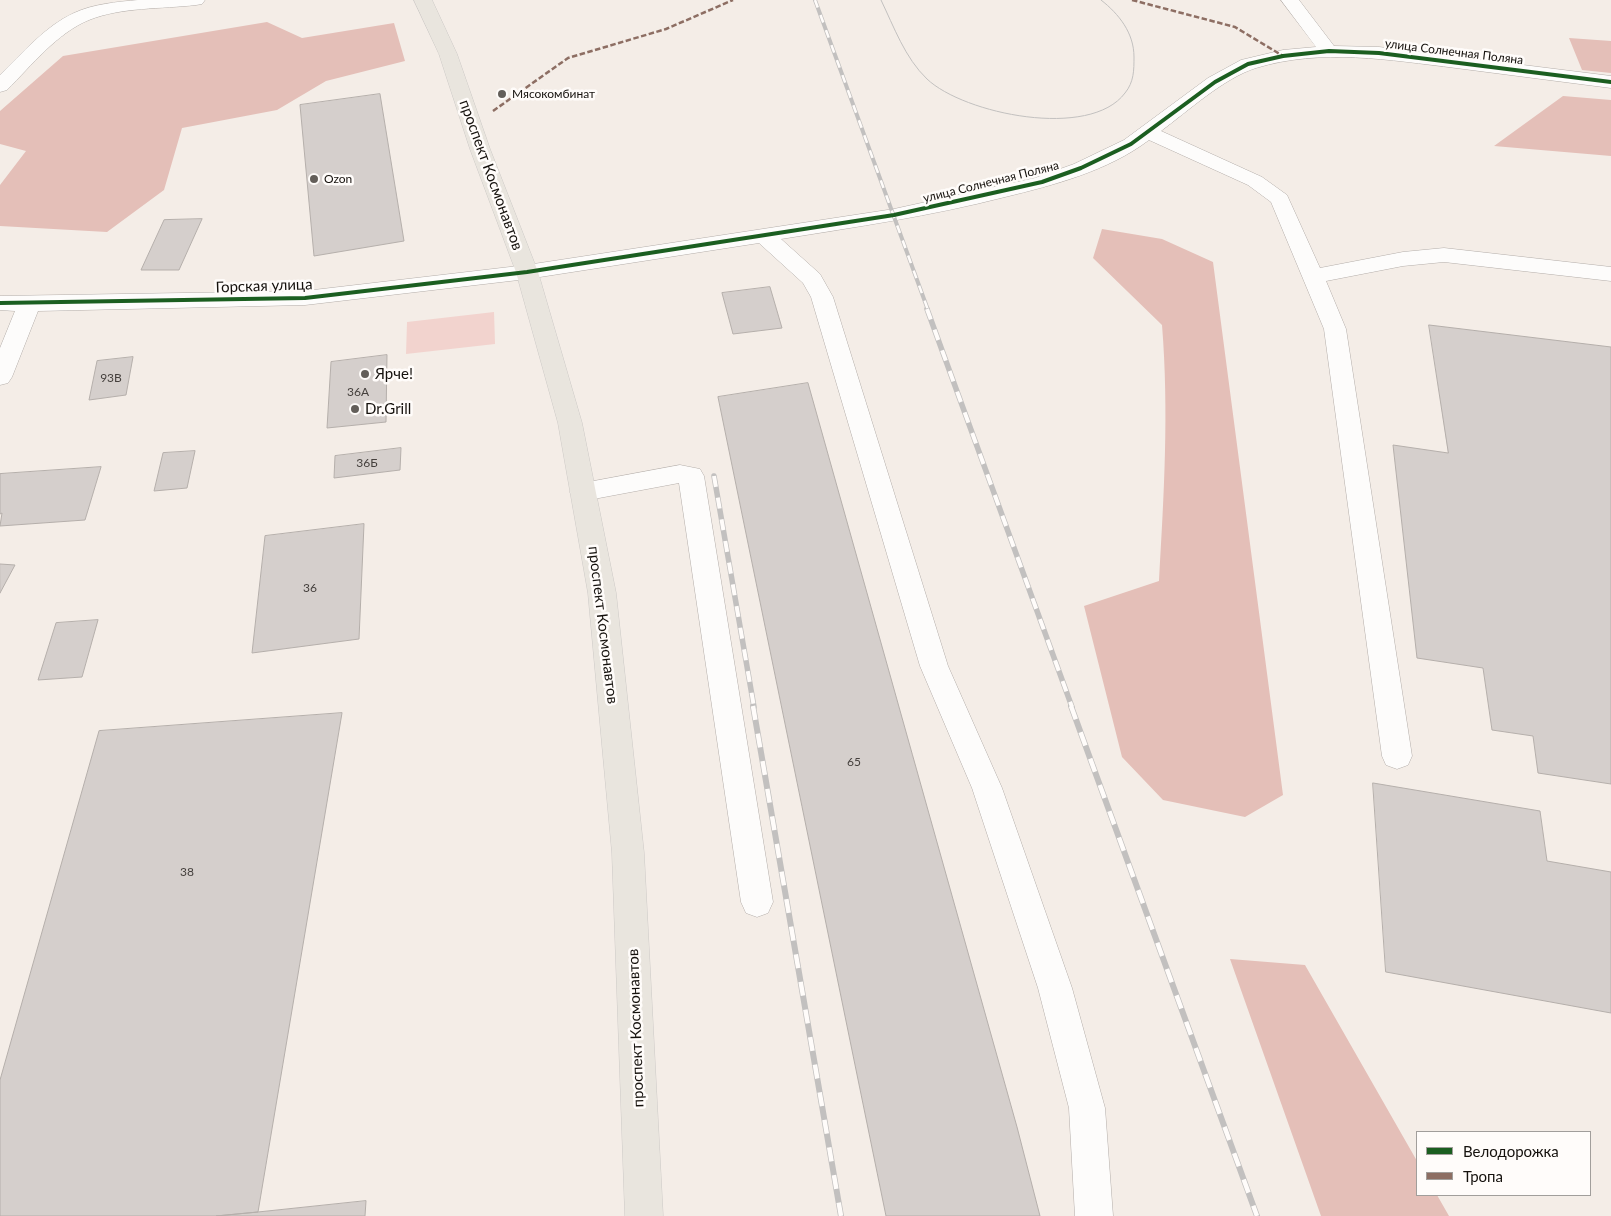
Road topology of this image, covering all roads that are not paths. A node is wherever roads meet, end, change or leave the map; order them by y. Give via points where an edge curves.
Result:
1 (196, 0) edge
2 (424, 0) edge
3 (1290, 0) edge
4 (1329, 51) junction
5 (1611, 82) edge
6 (0, 86) edge
7 (1147, 132) junction
8 (764, 235) junction
9 (527, 272) junction
10 (1611, 274) edge
11 (1313, 276) junction
12 (0, 302) edge
13 (29, 304) junction
14 (0, 377) edge
15 (583, 492) junction
16 (1397, 756) dead end
17 (757, 902) dead end
18 (644, 1216) edge
19 (1094, 1216) edge

1 - 6 street via 106,10 82,16 68,24
2 - 9 main road, проспект Космонавтов via 448,54
3 - 4 street
4 - 5 street, улица Солнечная Поляна via 1379,53
4 - 7 street, улица Солнечная Поляна via 1248,64 1215,82
7 - 8 street, улица Солнечная Поляна via 1131,144 1042,182 894,215
7 - 11 street via 1255,181 1280,199
8 - 9 street, улица Солнечная Поляна
8 - 19 street via 812,279 822,297 934,666 987,788 1055,988 1087,1108
9 - 13 street, Горская улица via 305,298
9 - 15 main road, проспект Космонавтов via 570,424
10 - 11 street via 1444,255 1402,259
11 - 16 street via 1335,329
12 - 13 street, Горская улица
13 - 14 street
15 - 17 street via 680,474 692,476
15 - 18 main road, проспект Космонавтов via 602,593 628,853

